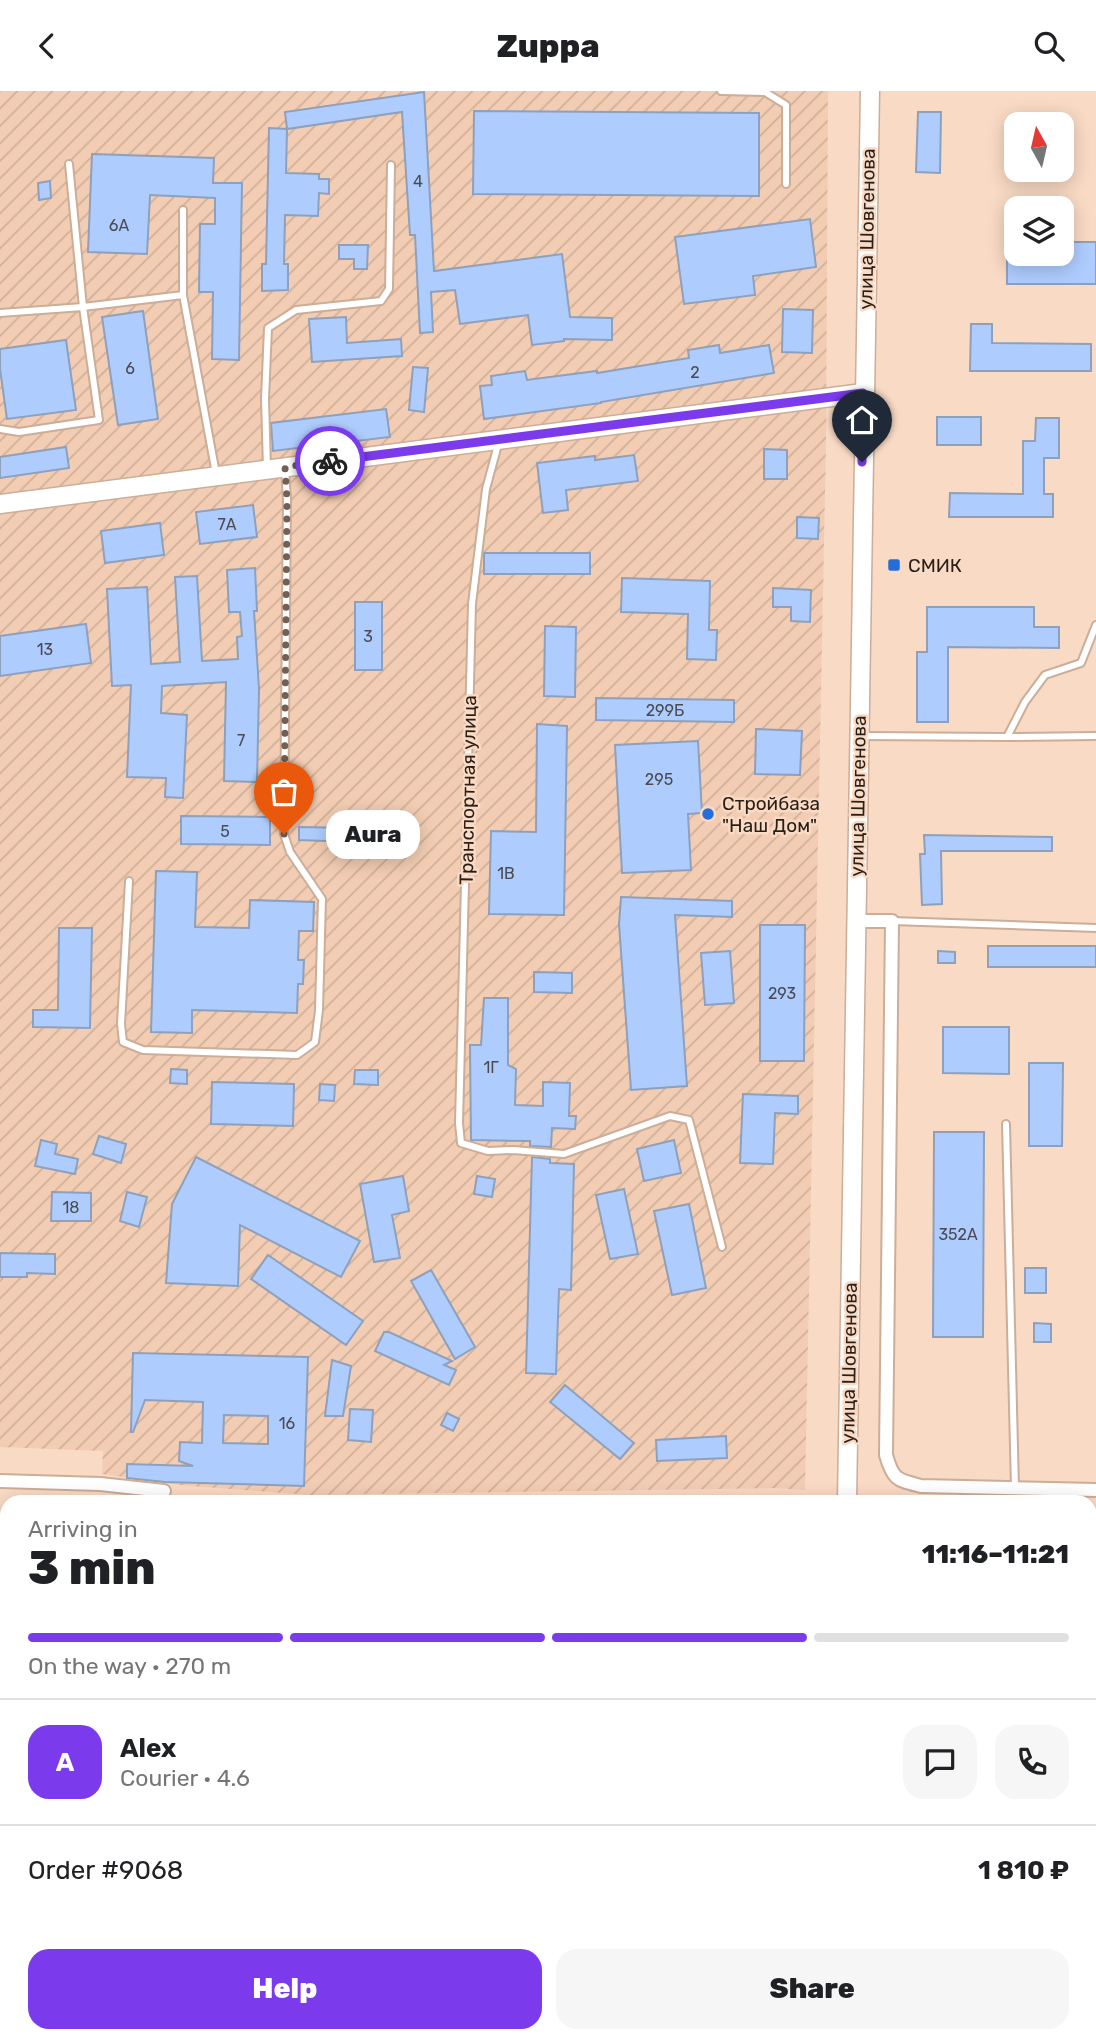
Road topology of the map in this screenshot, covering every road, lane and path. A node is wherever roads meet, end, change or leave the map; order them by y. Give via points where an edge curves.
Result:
1 (721, 91) edge
2 (870, 91) edge
3 (69, 164) dead end
4 (391, 165) dead end
5 (786, 184) dead end
6 (183, 210) dead end
7 (183, 295) junction
8 (83, 307) junction
9 (0, 313) edge
10 (863, 393) junction
11 (0, 429) edge
12 (500, 440) junction
13 (276, 468) junction
14 (217, 476) junction
15 (0, 504) edge
16 (1096, 625) edge
17 (859, 736) junction
18 (1096, 736) edge
19 (1007, 737) junction
20 (129, 881) dead end
21 (856, 921) junction
22 (892, 921) junction
23 (1096, 928) edge
24 (1006, 1124) dead end
25 (722, 1247) dead end
26 (0, 1481) edge
27 (1014, 1488) junction
28 (1096, 1490) edge
29 (160, 1495) edge
30 (847, 1495) edge

1 - 5 lane via 765,92 786,106
2 - 10 street, улица Шовгенова
3 - 8 lane
4 - 13 lane via 389,289 381,301 296,310 268,328 265,399
6 - 7 lane
7 - 8 lane
7 - 14 lane
8 - 9 lane
8 - 11 lane via 99,421 19,432
10 - 12 street
10 - 17 street, улица Шовгенова
12 - 13 street
12 - 25 lane, Транспортная улица via 486,489 472,604 461,1143 488,1151 564,1154 670,1116 689,1120
13 - 14 street
13 - 20 lane via 287,500 284,834 290,852 323,899 315,1042 297,1055 144,1050 123,1042
14 - 15 street
16 - 19 lane via 1081,663 1045,675
17 - 19 lane
17 - 21 street, улица Шовгенова
18 - 19 lane
21 - 22 street
21 - 30 street, улица Шовгенова
22 - 23 lane
22 - 27 street via 886,1455 899,1481 922,1486
24 - 27 lane
26 - 29 street via 100,1484
27 - 28 street

